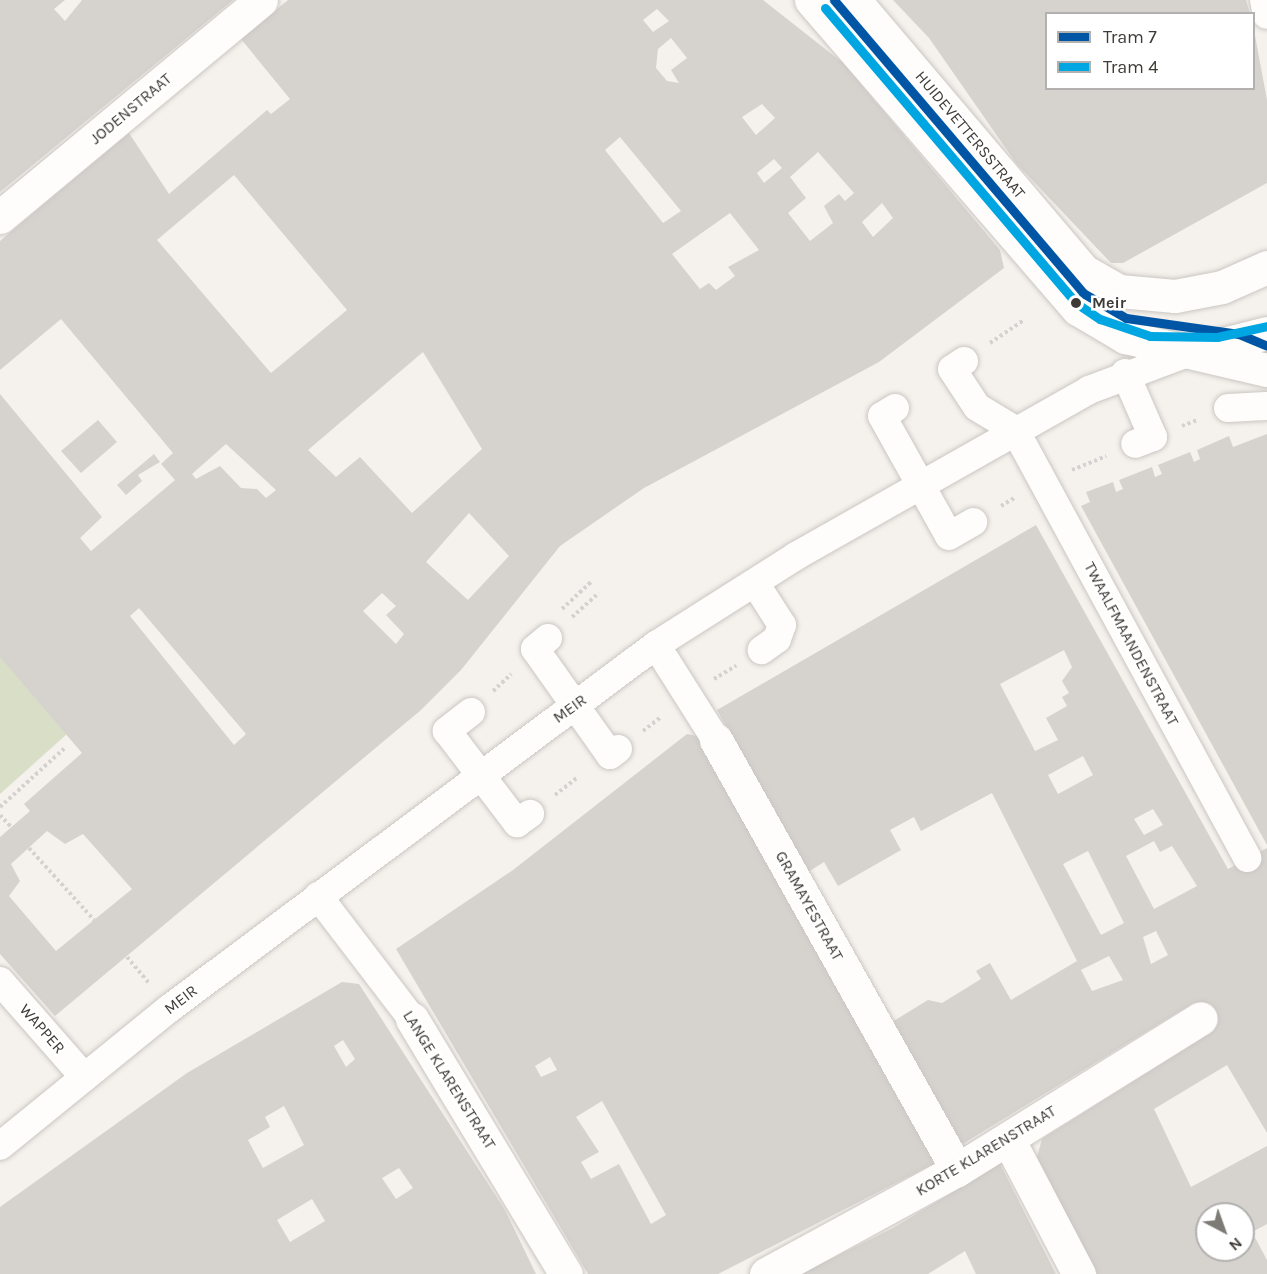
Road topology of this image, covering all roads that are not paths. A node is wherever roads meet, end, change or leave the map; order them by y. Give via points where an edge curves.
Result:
1 (261, 0) edge
2 (811, 0) edge
3 (854, 0) edge
4 (1264, 0) edge
5 (1267, 15) edge
6 (0, 217) edge
7 (1267, 267) edge
8 (1222, 287) junction
9 (1267, 295) edge
10 (1267, 333) edge
11 (1190, 352) junction
12 (964, 361) road end
13 (1267, 370) edge
14 (1125, 373) junction
15 (1267, 406) edge
16 (894, 408) dead end
17 (1228, 408) dead end
18 (1015, 430) junction
19 (1135, 444) dead end
20 (917, 486) junction
21 (973, 522) dead end
22 (755, 583) junction
23 (556, 625) road end
24 (656, 645) junction
25 (762, 650) dead end
26 (575, 705) junction
27 (471, 712) dead end
28 (716, 740) joint
29 (618, 749) dead end
30 (480, 775) junction
31 (530, 814) dead end
32 (1247, 858) dead end
33 (318, 896) junction
34 (0, 981) edge
35 (1201, 1018) dead end
36 (412, 1019) joint
37 (84, 1077) junction
38 (1008, 1139) junction
39 (0, 1146) edge
40 (957, 1170) junction
41 (566, 1274) edge
42 (766, 1274) edge
43 (1079, 1274) edge

1 - 6 street, JODENSTRAAT
2 - 11 street, HUIDEVETTERSSTRAAT via 1052,283 1100,325
3 - 8 street, HUIDEVETTERSSTRAAT via 1084,271 1119,291 1142,296
4 - 5 street
7 - 8 street
8 - 9 street
10 - 11 street, MEIR
11 - 13 street
11 - 14 street, MEIR
12 - 18 street via 952,369 977,407
14 - 18 street, MEIR
14 - 19 street via 1153,437
15 - 17 street
16 - 20 street via 882,416
18 - 20 street, MEIR
18 - 32 street, TWAALFMAANDENSTRAAT
20 - 21 street via 948,536
20 - 22 street, MEIR
22 - 24 street, MEIR
22 - 25 street via 782,625 777,639
23 - 26 street via 535,649
24 - 26 street, MEIR
24 - 28 street, GRAMAYESTRAAT
26 - 29 street via 610,755
26 - 30 street, MEIR
27 - 30 street via 447,731
28 - 40 street, GRAMAYESTRAAT
30 - 31 street via 517,823
30 - 33 street, MEIR
33 - 36 street, LANGE KLARENSTRAAT
33 - 37 street, MEIR
34 - 37 street, WAPPER
35 - 38 street, KORTE KLARENSTRAAT
36 - 41 street, LANGE KLARENSTRAAT
37 - 39 street, MEIR
38 - 40 street, KORTE KLARENSTRAAT
38 - 43 street
40 - 42 street, KORTE KLARENSTRAAT

